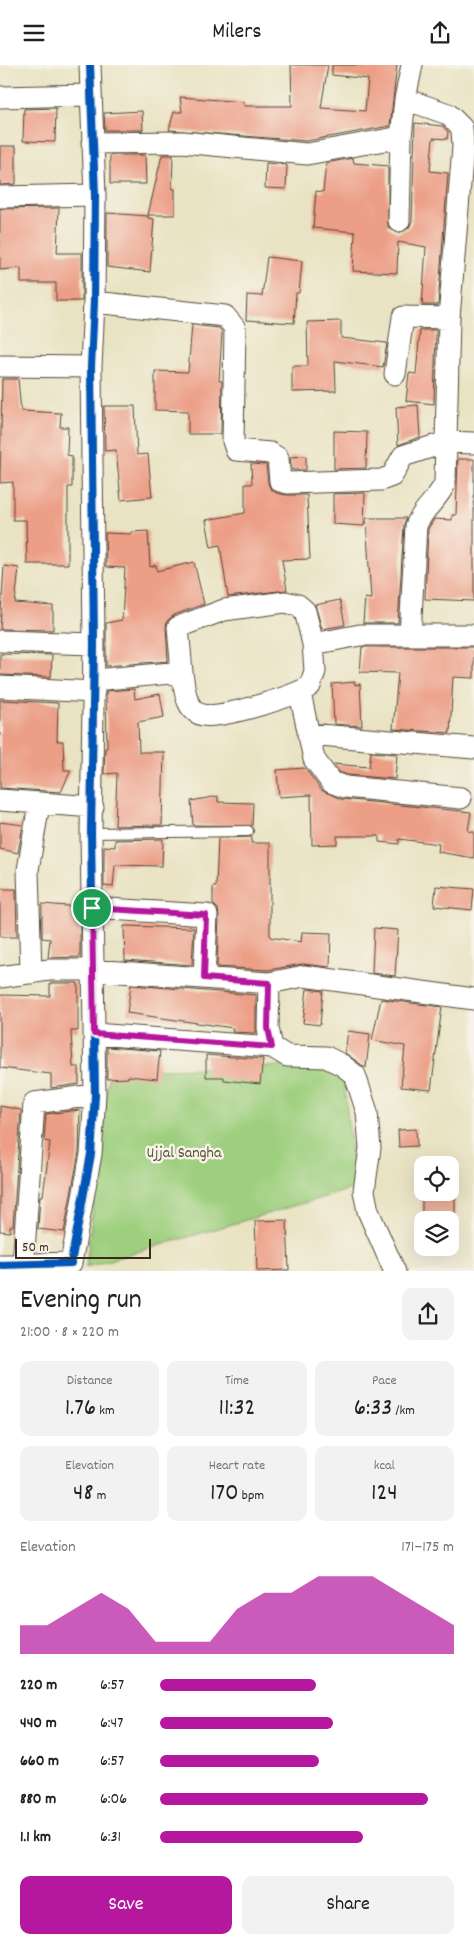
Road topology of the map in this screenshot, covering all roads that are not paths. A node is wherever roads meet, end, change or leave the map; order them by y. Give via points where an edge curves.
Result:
1 (90, 65) edge
2 (412, 65) edge
3 (90, 95) junction
4 (0, 97) edge
5 (405, 99) junction
6 (401, 137) junction
7 (92, 143) junction
8 (94, 195) junction
9 (0, 197) edge
10 (399, 221) dead end
11 (94, 302) junction
12 (449, 318) junction
13 (0, 366) edge
14 (91, 367) junction
15 (395, 374) dead end
16 (446, 442) junction
17 (474, 443) edge
18 (410, 635) junction
19 (474, 635) edge
20 (0, 641) edge
21 (94, 644) junction
22 (313, 644) junction
23 (182, 672) junction
24 (94, 686) junction
25 (0, 687) edge
26 (300, 693) junction
27 (308, 734) junction
28 (474, 748) edge
29 (460, 798) dead end
30 (0, 800) edge
31 (39, 804) junction
32 (93, 807) junction
33 (248, 831) dead end
34 (91, 833) junction
35 (92, 908) junction
36 (93, 970) junction
37 (30, 973) junction
38 (0, 977) edge
39 (204, 978) junction
40 (269, 983) junction
41 (474, 999) edge
42 (94, 1034) junction
43 (272, 1047) junction
44 (95, 1095) junction
45 (0, 1265) edge
46 (23, 1266) junction
47 (71, 1267) edge
48 (396, 1271) edge

1 - 3 street
2 - 5 street
3 - 4 street
3 - 7 street
5 - 6 street
5 - 12 street via 448,114 462,129
6 - 7 street via 307,155 182,142
6 - 10 street
7 - 8 street
8 - 9 street
8 - 11 street
11 - 14 street
11 - 16 street via 225,316 235,328 233,441 236,449 270,453 278,458 280,481 381,480 392,475 403,455
12 - 15 street via 403,317
12 - 16 street
13 - 14 street
14 - 21 street
16 - 17 street
16 - 18 street via 445,483 441,493 420,515 416,526
18 - 19 street
18 - 22 street via 360,635
20 - 21 street
21 - 24 street
22 - 23 street via 305,611 298,605 285,602 224,610 178,627
22 - 26 street via 314,671 310,686
23 - 24 street
23 - 26 street via 185,696 202,715 260,705
24 - 25 street
24 - 32 street
26 - 27 street
27 - 28 street
27 - 29 street via 314,759 331,783
30 - 31 street
31 - 32 street
31 - 37 street via 28,870
32 - 34 street
33 - 34 lane
34 - 35 street
35 - 36 street
35 - 39 street via 206,915
36 - 37 street
36 - 39 street
36 - 42 street
37 - 38 street
39 - 40 street
40 - 41 street via 304,976
40 - 43 street via 268,1028
42 - 43 street
42 - 44 street
43 - 48 street via 287,1056 326,1057 355,1075 367,1112 370,1147 364,1191 377,1233
44 - 46 street via 34,1103
44 - 47 street via 90,1154
45 - 46 street
46 - 47 street

